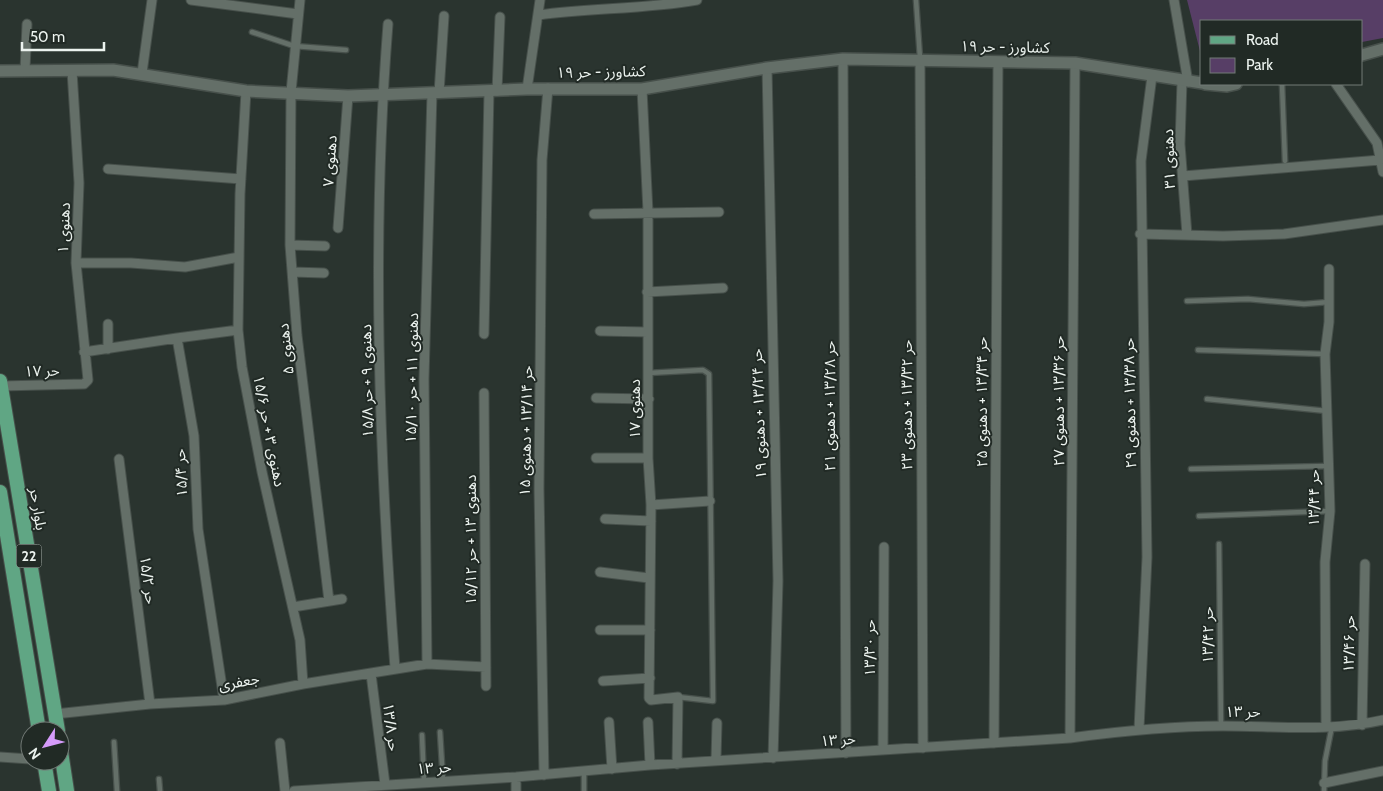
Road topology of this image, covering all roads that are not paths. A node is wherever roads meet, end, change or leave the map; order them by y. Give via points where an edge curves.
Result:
1 (152, 0) edge
2 (191, 0) edge
3 (300, 0) edge
4 (540, 0) edge
5 (698, 0) edge
6 (916, 0) edge
7 (1174, 0) edge
8 (298, 14) junction
9 (539, 15) junction
10 (444, 16) dead end
11 (500, 17) dead end
12 (27, 24) dead end
13 (388, 24) dead end
14 (252, 32) dead end
15 (294, 46) junction
16 (1383, 49) edge
17 (346, 50) dead end
18 (1363, 55) edge
19 (843, 59) junction
20 (920, 61) junction
21 (998, 62) junction
22 (1075, 63) junction
23 (767, 68) junction
24 (25, 70) junction
25 (0, 71) edge
26 (72, 71) junction
27 (142, 74) junction
28 (1152, 76) junction
29 (1185, 82) junction
30 (1200, 84) edge
31 (1215, 85) edge
32 (1231, 85) edge
33 (1282, 85) edge
34 (1337, 85) edge
35 (527, 88) junction
36 (548, 88) junction
37 (642, 89) junction
38 (246, 91) junction
39 (493, 91) junction
40 (291, 92) junction
41 (383, 93) junction
42 (436, 93) junction
43 (348, 96) junction
44 (1380, 160) junction
45 (1286, 161) dead end
46 (108, 169) dead end
47 (1383, 172) edge
48 (1183, 176) junction
49 (241, 179) junction
50 (648, 212) junction
51 (719, 212) dead end
52 (594, 214) dead end
53 (1383, 220) edge
54 (338, 228) dead end
55 (1140, 234) junction
56 (1187, 235) junction
57 (290, 245) junction
58 (325, 246) dead end
59 (239, 257) junction
60 (76, 263) junction
61 (1329, 269) dead end
62 (293, 272) junction
63 (324, 273) dead end
64 (724, 288) dead end
65 (648, 292) junction
66 (1187, 301) dead end
67 (1329, 302) junction
68 (108, 324) dead end
69 (238, 330) junction
70 (600, 331) dead end
71 (648, 332) junction
72 (484, 334) dead end
73 (177, 338) junction
74 (108, 349) junction
75 (1198, 350) dead end
76 (84, 352) junction
77 (1325, 354) junction
78 (648, 372) junction
79 (0, 384) edge
80 (84, 384) joint
81 (484, 393) dead end
82 (596, 398) dead end
83 (649, 399) junction
84 (1207, 399) dead end
85 (1327, 411) junction
86 (596, 458) dead end
87 (648, 458) junction
88 (119, 459) dead end
89 (1328, 466) junction
90 (1191, 469) dead end
91 (0, 492) edge
92 (710, 501) junction
93 (651, 505) junction
94 (1330, 511) junction
95 (1199, 516) dead end
96 (605, 519) dead end
97 (651, 521) junction
98 (1219, 544) dead end
99 (884, 547) dead end
100 (5, 551) edge
101 (1364, 564) dead end
102 (600, 572) dead end
103 (649, 578) junction
104 (342, 599) dead end
105 (329, 601) junction
106 (293, 607) junction
107 (600, 630) dead end
108 (650, 630) junction
109 (427, 664) junction
110 (486, 667) junction
111 (395, 668) junction
112 (371, 674) junction
113 (650, 678) junction
114 (603, 681) dead end
115 (303, 684) junction
116 (486, 686) dead end
117 (678, 697) junction
118 (224, 700) junction
119 (150, 704) junction
120 (55, 714) junction
121 (1383, 720) edge
122 (37, 721) edge
123 (56, 721) edge
124 (609, 722) dead end
125 (648, 722) dead end
126 (717, 723) dead end
127 (1362, 725) junction
128 (1221, 726) junction
129 (1329, 726) junction
130 (1139, 729) junction
131 (440, 732) dead end
132 (422, 735) dead end
133 (1070, 738) junction
134 (114, 742) dead end
135 (280, 743) dead end
136 (994, 743) junction
137 (923, 748) junction
138 (883, 750) junction
139 (846, 753) junction
140 (0, 757) edge
141 (20, 758) edge
142 (774, 758) junction
143 (716, 760) junction
144 (677, 764) junction
145 (650, 765) junction
146 (612, 769) junction
147 (46, 771) edge
148 (65, 771) edge
149 (1383, 771) edge
150 (584, 772) junction
151 (544, 775) junction
152 (516, 777) junction
153 (159, 779) dead end
154 (443, 781) junction
155 (424, 782) junction
156 (385, 784) junction
157 (1324, 787) edge
158 (364, 788) edge
159 (49, 791) edge
160 (68, 791) edge
161 (117, 791) edge
162 (160, 791) edge
163 (285, 791) edge
164 (294, 791) edge
165 (516, 791) edge
166 (584, 791) edge

1 - 27 street
2 - 8 street
3 - 8 street, دهنوی ۵
4 - 9 street
5 - 9 street
6 - 20 lane
7 - 29 street, دهنوی ۳۱
8 - 15 street, دهنوی ۵
9 - 35 street
10 - 42 street, دهنوی ۱۱ + حر ۱۵/۱۰
11 - 39 street
12 - 24 street
13 - 41 street, دهنوی ۹ + حر ۱۵/۸
14 - 15 lane
15 - 17 lane
15 - 40 street, دهنوی ۵
16 - 18 street
19 - 20 street, کشاورز - حر ۱۹
19 - 23 street, کشاورز - حر ۱۹
19 - 139 street, حر ۱۳/۲۸ + دهنوی ۲۱
20 - 21 street, کشاورز - حر ۱۹
20 - 137 street, حر ۱۳/۳۲ + دهنوی ۲۳
21 - 22 street, کشاورز - حر ۱۹
21 - 136 street, حر ۱۳/۳۴ + دهنوی ۲۵
22 - 28 street, کشاورز - حر ۱۹
22 - 133 street, حر ۱۳/۳۶ + دهنوی ۲۷
23 - 37 street, کشاورز - حر ۱۹
23 - 142 street, حر ۱۳/۲۴ + دهنوی ۱۹ via 778,581
24 - 25 street, کشاورز - حر ۱۹
24 - 26 street, کشاورز - حر ۱۹
26 - 27 street, کشاورز - حر ۱۹ via 113,70
26 - 60 street, دهنوی ۱ via 79,184
27 - 38 street, کشاورز - حر ۱۹
28 - 29 street, کشاورز - حر ۱۹
28 - 55 street, حر ۱۳/۳۸ + دهنوی ۲۹ via 1141,160
29 - 30 street, کشاورز - حر ۱۹
29 - 48 street, دهنوی ۳۱ via 1180,144
31 - 32 street, کشاورز - حر ۱۹
33 - 45 lane
34 - 44 street via 1377,143
35 - 36 street, کشاورز - حر ۱۹
35 - 39 street, کشاورز - حر ۱۹
36 - 37 street, کشاورز - حر ۱۹
36 - 151 street, حر ۱۳/۱۴ + دهنوی ۱۵ via 542,160 539,489
37 - 50 street, دهنوی ۱۷
38 - 40 street, کشاورز - حر ۱۹
38 - 49 street, دهنوی ۳ + حر ۱۵/۶
39 - 42 street, کشاورز - حر ۱۹
39 - 72 street
40 - 43 street, کشاورز - حر ۱۹
40 - 57 street, دهنوی ۵
41 - 42 street, کشاورز - حر ۱۹
41 - 43 street, کشاورز - حر ۱۹
41 - 111 street, دهنوی ۹ + حر ۱۵/۸ via 379,376
42 - 109 street, دهنوی ۱۱ + حر ۱۵/۱۰ via 424,378
43 - 54 street, دهنوی ۷
44 - 47 street
44 - 48 street
46 - 49 street
48 - 56 street, دهنوی ۳۱
49 - 59 street, دهنوی ۳ + حر ۱۵/۶
50 - 51 street
50 - 52 street
50 - 65 street, دهنوی ۱۷
53 - 56 street via 1284,234
55 - 56 street
55 - 130 street, حر ۱۳/۳۸ + دهنوی ۲۹ via 1147,557
57 - 58 street
57 - 62 street, دهنوی ۵
59 - 60 street via 185,267
59 - 69 street, دهنوی ۳ + حر ۱۵/۶
60 - 76 street, دهنوی ۱
61 - 67 street, حر ۱۳/۴۴
62 - 63 street
62 - 105 street, دهنوی ۵ via 298,344
64 - 65 street
65 - 71 street, دهنوی ۱۷
66 - 67 lane
67 - 77 street, حر ۱۳/۴۴
68 - 74 street
69 - 73 street
69 - 106 street, دهنوی ۳ + حر ۱۵/۶ via 262,472
70 - 71 street
71 - 78 street, دهنوی ۱۷
73 - 74 street
73 - 118 street, حر ۱۵/۴ via 194,436 198,529
74 - 76 street
75 - 77 lane
76 - 80 street, دهنوی ۱ via 88,380
77 - 85 street, حر ۱۳/۴۴
78 - 83 street, دهنوی ۱۷
78 - 92 lane via 703,370 709,374
79 - 80 street, حر ۱۷
79 - 120 main road, بلوار حر / 22
81 - 110 street, دهنوی ۱۳ + حر ۱۵/۱۲
82 - 83 street
83 - 87 street, دهنوی ۱۷
84 - 85 lane
85 - 89 street, حر ۱۳/۴۴
86 - 87 street
87 - 93 street, دهنوی ۱۷
88 - 119 street, حر ۱۵/۲
89 - 90 lane
89 - 94 street, حر ۱۳/۴۴
91 - 100 main road, 22
92 - 93 street
92 - 117 lane via 713,701
93 - 97 street, دهنوی ۱۷
94 - 95 lane
94 - 129 street, حر ۱۳/۴۴ via 1325,562
96 - 97 street
97 - 103 street, دهنوی ۱۷
98 - 128 lane, حر ۱۳/۴۲
99 - 138 street, حر ۱۳/۳۰
100 - 122 main road, 22
101 - 127 street, حر ۱۳/۴۶
102 - 103 street
103 - 108 street, دهنوی ۱۷
104 - 105 street
105 - 106 street
106 - 115 street, دهنوی ۳ + حر ۱۵/۶ via 300,640
107 - 108 street
108 - 113 street, دهنوی ۱۷
109 - 110 street, جعفری
109 - 111 street, جعفری
110 - 116 street, دهنوی ۱۳ + حر ۱۵/۱۲
111 - 112 street, جعفری
112 - 115 street, جعفری
112 - 156 street, حر ۱۳/۸
113 - 114 street
113 - 117 street, دهنوی ۱۷ via 651,700
115 - 118 street, جعفری
117 - 144 street
118 - 119 street, جعفری
119 - 120 street, جعفری
120 - 123 main road, بلوار حر / 22
121 - 127 street, حر ۱۳
124 - 146 street
125 - 145 street
126 - 143 street
127 - 129 street, حر ۱۳
128 - 129 street, حر ۱۳
128 - 130 street, حر ۱۳
129 - 157 lane
130 - 133 street, حر ۱۳
131 - 154 lane
132 - 155 lane
133 - 136 street, حر ۱۳
134 - 161 lane
135 - 163 street
136 - 137 street, حر ۱۳
137 - 138 street, حر ۱۳
138 - 139 street, حر ۱۳
139 - 142 street, حر ۱۳
140 - 141 street
142 - 143 street, حر ۱۳
143 - 144 street, حر ۱۳
144 - 145 street, حر ۱۳
145 - 146 street, حر ۱۳
146 - 150 street, حر ۱۳
147 - 159 main road
148 - 160 main road
149 - 157 street
150 - 151 street, حر ۱۳
150 - 166 lane
151 - 152 street, حر ۱۳
152 - 154 street, حر ۱۳
152 - 165 street
153 - 162 lane
154 - 155 street, حر ۱۳
155 - 156 street, حر ۱۳
156 - 158 street, حر ۱۳
158 - 164 street, حر ۱۳

